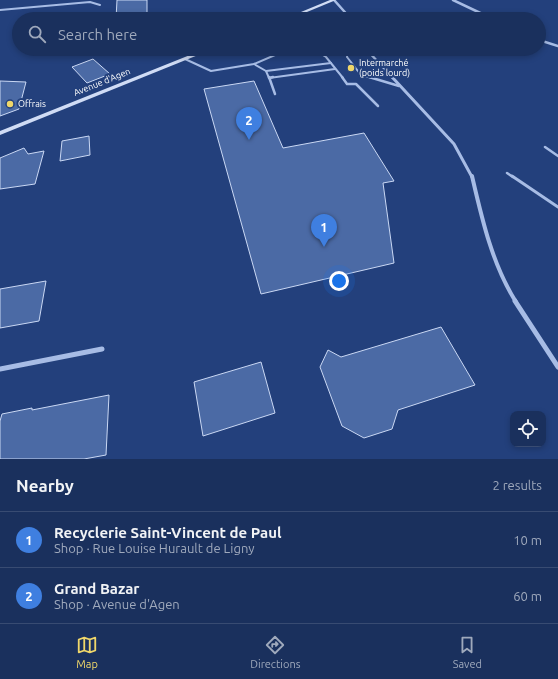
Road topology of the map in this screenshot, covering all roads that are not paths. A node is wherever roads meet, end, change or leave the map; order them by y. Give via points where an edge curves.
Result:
1 (334, 0) edge
2 (453, 0) edge
3 (100, 5) dead end
4 (0, 10) edge
5 (304, 12) edge
6 (345, 12) edge
7 (478, 12) edge
8 (546, 42) edge
9 (558, 46) edge
10 (192, 56) edge
11 (273, 56) edge
12 (324, 56) edge
13 (347, 56) edge
14 (372, 56) edge
15 (185, 59) junction
16 (330, 63) junction
17 (254, 64) junction
18 (335, 69) junction
19 (266, 71) junction
20 (269, 78) junction
21 (399, 86) junction
22 (275, 94) dead end
23 (378, 106) dead end
24 (0, 133) edge
25 (544, 147) dead end
26 (558, 156) edge
27 (507, 173) dead end
28 (558, 207) edge
29 (102, 349) dead end
30 (558, 367) edge
31 (0, 369) edge

1 - 5 main road
1 - 6 street
2 - 7 street
3 - 4 lane via 90,2
8 - 9 street
10 - 15 main road, Avenue d'Agen
11 - 17 lane
12 - 16 lane
13 - 21 lane via 361,75
14 - 21 street
15 - 17 lane via 211,71
15 - 24 main road, Avenue d'Agen
16 - 18 lane
16 - 19 lane
17 - 19 lane
18 - 20 lane
18 - 23 lane via 346,84 356,84
19 - 20 lane
20 - 22 lane
21 - 30 street via 454,144 471,173 486,232 507,288
25 - 26 lane
27 - 28 lane
29 - 31 street

